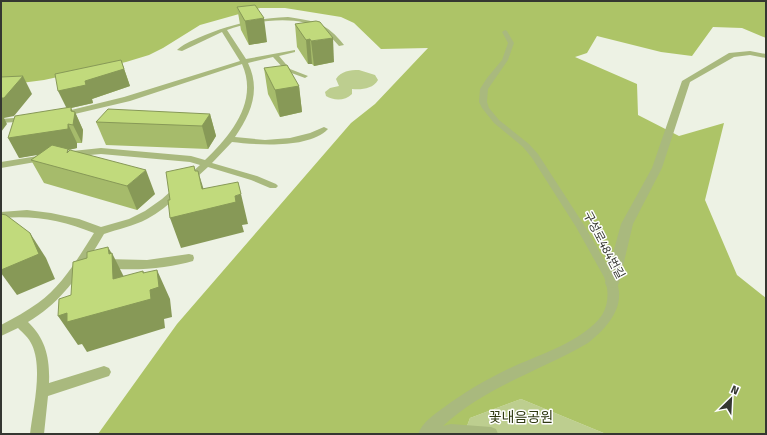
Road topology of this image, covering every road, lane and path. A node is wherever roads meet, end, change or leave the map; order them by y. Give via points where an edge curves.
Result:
1 (223, 29) junction
2 (505, 32) dead end
3 (341, 46) dead end
4 (180, 50) dead end
5 (293, 51) dead end
6 (274, 55) junction
7 (766, 56) edge
8 (243, 61) junction
9 (305, 76) dead end
10 (52, 116) edge
11 (37, 118) edge
12 (1, 121) edge
13 (324, 129) dead end
14 (229, 139) junction
15 (206, 163) junction
16 (1, 165) edge
17 (273, 186) dead end
18 (1, 215) edge
19 (100, 231) junction
20 (189, 258) dead end
21 (83, 260) junction
22 (612, 283) junction
23 (19, 321) junction
24 (1, 331) edge
25 (104, 372) dead end
26 (41, 392) junction
27 (37, 434) edge
28 (425, 434) edge
29 (438, 434) edge
30 (491, 434) edge

1 - 3 lane via 262,20 297,21 326,29
1 - 4 lane
1 - 8 lane
2 - 22 lane, 구성로484번길 via 511,43 504,61 485,88 485,107 494,119 532,151 587,235
5 - 6 lane
6 - 8 lane
6 - 9 lane via 288,70
7 - 22 street via 750,53 732,55 686,80 657,168 627,224
8 - 10 lane via 112,103
8 - 14 lane via 250,77 250,97 244,116
11 - 12 lane
13 - 14 lane via 310,136 292,140 262,142
14 - 15 lane
15 - 16 lane via 191,159 101,151
15 - 17 lane
15 - 19 lane via 152,212 125,224
18 - 19 lane via 45,214 69,219
19 - 21 lane
20 - 21 lane via 132,265
21 - 23 lane via 66,284 48,302
22 - 28 lane, 구성로484번길 via 612,307 606,319 595,331 581,341 511,374 465,401 432,425
23 - 24 lane
23 - 26 lane via 38,342 42,352 44,365
25 - 26 lane
26 - 27 lane
29 - 30 lane

